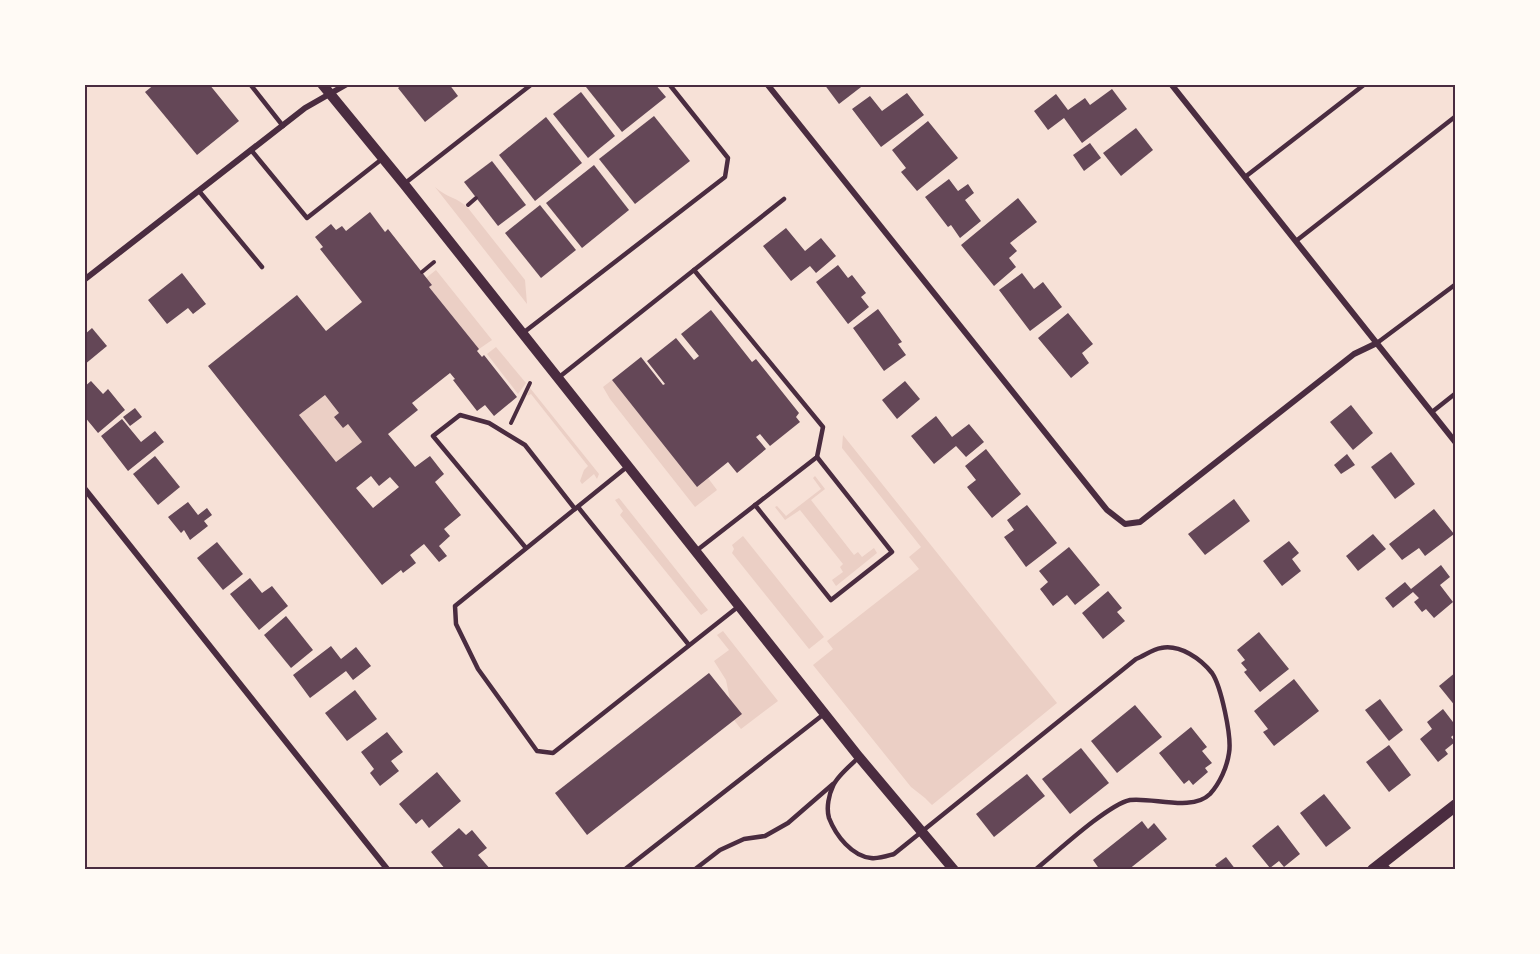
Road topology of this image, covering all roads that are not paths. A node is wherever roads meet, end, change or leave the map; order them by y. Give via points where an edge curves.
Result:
1 (250, 84) edge
2 (322, 84) edge
3 (347, 84) edge
4 (532, 84) edge
5 (669, 84) edge
6 (767, 84) edge
7 (1171, 84) edge
8 (1365, 84) edge
9 (330, 93) junction
10 (1456, 116) edge
11 (283, 126) junction
12 (251, 150) junction
13 (384, 158) junction
14 (1245, 177) junction
15 (404, 184) junction
16 (199, 190) junction
17 (784, 199) dead end
18 (1296, 241) junction
19 (262, 267) dead end
20 (694, 270) junction
21 (84, 280) edge
22 (1456, 284) edge
23 (523, 333) junction
24 (1377, 343) junction
25 (558, 378) junction
26 (1456, 393) edge
27 (1432, 412) junction
28 (1456, 443) edge
29 (817, 457) junction
30 (628, 466) junction
31 (84, 488) edge
32 (755, 505) junction
33 (576, 508) junction
34 (526, 548) junction
35 (696, 551) junction
36 (740, 606) junction
37 (689, 645) junction
38 (824, 714) junction
39 (859, 757) junction
40 (833, 784) junction
41 (1456, 805) edge
42 (922, 831) junction
43 (1381, 868) edge
44 (388, 870) edge
45 (624, 870) edge
46 (694, 870) edge
47 (954, 870) edge
48 (1035, 870) edge

1 - 11 lane
2 - 9 street
3 - 9 street
4 - 15 lane
5 - 23 lane via 728,158 725,177
6 - 24 street via 1107,510 1125,524 1140,522 1354,354
7 - 14 street
8 - 14 lane
9 - 11 street
9 - 13 street
10 - 18 lane
11 - 12 street
12 - 13 lane via 307,218
12 - 16 street
13 - 15 street
14 - 18 street
15 - 23 street
16 - 19 lane
16 - 21 street
17 - 20 lane
18 - 24 street
20 - 25 lane
20 - 29 lane via 823,427
22 - 24 lane
23 - 25 street
24 - 27 street
25 - 30 street
26 - 27 lane
27 - 28 street
29 - 32 lane
29 - 32 lane via 892,552 831,600
30 - 33 lane
30 - 35 street
31 - 44 street
32 - 35 lane
33 - 34 lane
33 - 34 lane via 525,445 489,423 460,415 433,436
33 - 37 lane
34 - 37 lane via 455,606 456,624 478,669 537,752 553,753
35 - 36 street
36 - 37 lane
36 - 38 street
38 - 39 street
38 - 45 lane
39 - 40 lane
39 - 42 street
40 - 42 lane via 829,817 841,838 861,856 873,859 894,854
40 - 46 lane via 788,823 765,836 744,839 720,850
41 - 43 main road
42 - 47 street
42 - 48 lane via 1137,659 1162,648 1188,651 1213,674 1226,711 1230,752 1219,784 1207,796 1183,804 1132,800 1115,805

